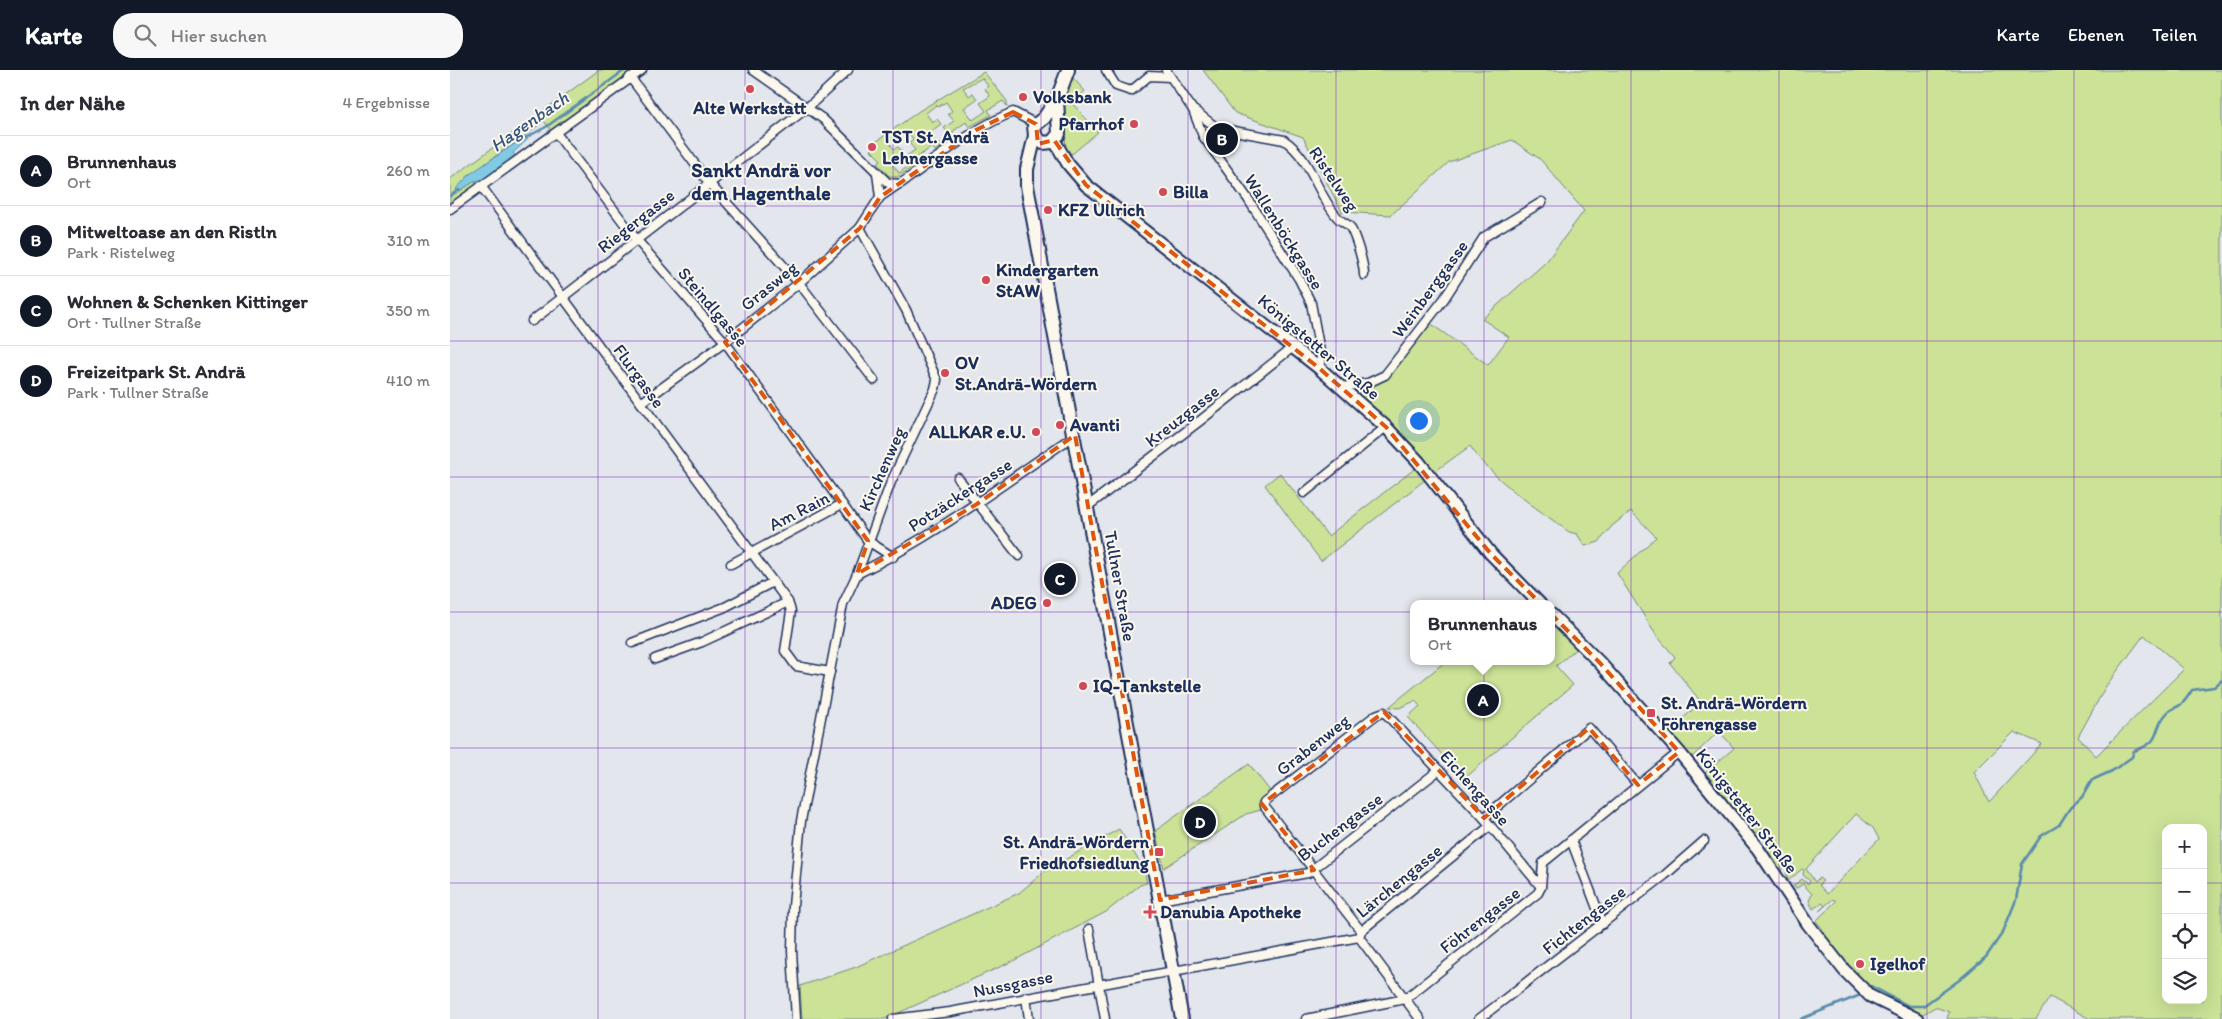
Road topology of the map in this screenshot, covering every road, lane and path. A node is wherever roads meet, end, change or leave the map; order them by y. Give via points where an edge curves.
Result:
1 (642, 70) edge
2 (753, 70) edge
3 (848, 70) edge
4 (1068, 70) edge
5 (1106, 70) edge
6 (1147, 73) edge
7 (1168, 74) edge
8 (630, 78) junction
9 (1057, 99) junction
10 (807, 108) junction
11 (1193, 110) junction
12 (1057, 123) junction
13 (1043, 132) junction
14 (556, 133) junction
15 (877, 173) junction
16 (709, 183) junction
17 (900, 184) junction
18 (482, 186) junction
19 (880, 197) junction
20 (1542, 202) dead end
21 (450, 209) edge
22 (860, 228) junction
23 (636, 239) junction
24 (1364, 275) dead end
25 (799, 283) junction
26 (563, 298) junction
27 (532, 321) dead end
28 (725, 342) junction
29 (1293, 347) junction
30 (1319, 368) junction
31 (874, 380) dead end
32 (1342, 387) junction
33 (641, 403) junction
34 (1386, 427) junction
35 (1075, 435) junction
36 (958, 478) dead end
37 (1304, 493) dead end
38 (842, 504) junction
39 (978, 504) junction
40 (1088, 506) junction
41 (868, 541) junction
42 (752, 552) junction
43 (1018, 556) dead end
44 (893, 557) junction
45 (731, 564) dead end
46 (857, 574) junction
47 (773, 582) junction
48 (1536, 600) edge
49 (788, 602) junction
50 (1555, 618) edge
51 (632, 642) dead end
52 (654, 659) dead end
53 (830, 672) junction
54 (1384, 712) joint
55 (1679, 752) junction
56 (1439, 770) junction
57 (1638, 785) junction
58 (1484, 818) junction
59 (1490, 826) junction
60 (1570, 840) junction
61 (1704, 840) dead end
62 (1314, 870) junction
63 (1541, 887) junction
64 (1160, 900) junction
65 (1603, 924) junction
66 (1089, 929) dead end
67 (1360, 934) junction
68 (1173, 970) junction
69 (1138, 976) joint
70 (1098, 984) junction
71 (1026, 997) junction
72 (1404, 999) junction
73 (950, 1015) edge
74 (796, 1019) edge
75 (895, 1019) edge
76 (1029, 1019) edge
77 (1105, 1019) edge
78 (1182, 1019) edge
79 (1306, 1019) edge
80 (1310, 1019) edge
81 (1420, 1019) edge
82 (1479, 1019) edge
83 (1917, 1019) edge

1 - 8 street
2 - 10 street
3 - 10 street, Riegergasse
4 - 9 main road
5 - 6 street via 1116,86 1131,92
6 - 7 street
7 - 11 street, Wallenböckgasse
8 - 14 street
8 - 16 street
9 - 12 main road, Tullner Straße
9 - 13 main road
10 - 15 street via 824,120
10 - 16 street, Riegergasse
11 - 24 street, Ristelweg via 1216,128 1284,140 1292,145 1310,169 1338,219 1350,226
11 - 30 street, Wallenböckgasse via 1202,136 1280,248 1310,302 1321,357
12 - 13 main road, Tullner Straße via 1059,130
12 - 13 main road via 1051,118
13 - 17 street, Grasweg via 1013,112 976,130
13 - 29 main road, Königstetter Straße via 1086,184
13 - 35 main road, Tullner Straße via 1030,160 1028,186
14 - 18 street
14 - 23 street, Steindlgasse
15 - 17 street via 888,183
15 - 19 street
16 - 23 street, Riegergasse
16 - 25 street
17 - 19 street, Grasweg
18 - 21 street
18 - 26 street, Flurgasse
19 - 22 street, Grasweg
20 - 32 street, Weinberggasse via 1484,238 1453,286 1385,375 1368,383
22 - 25 street, Grasweg
22 - 41 street, Kirchenweg via 906,310 936,380 936,389 890,482
23 - 26 street, Riegergasse
23 - 28 street, Steindlgasse
25 - 28 street, Grasweg
25 - 31 street
26 - 27 street, Riegergasse
26 - 33 street, Flurgasse
28 - 33 street, Grasweg
28 - 38 street, Steindlgasse
29 - 30 main road, Königstetter Straße
29 - 40 street, Kreuzgasse
30 - 32 main road, Königstetter Straße
32 - 34 main road, Königstetter Straße
33 - 42 street, Flurgasse
34 - 37 street
34 - 48 main road, Königstetter Straße via 1418,461 1491,554
35 - 39 street, Potzäckergasse
35 - 40 main road, Tullner Straße
36 - 39 street
38 - 41 street, Am Rain
38 - 42 street, Am Rain
39 - 43 street
39 - 44 street, Potzäckergasse
40 - 64 main road, Tullner Straße
41 - 44 street
41 - 46 street, Kirchenweg
42 - 45 street, Am Rain
42 - 47 street, Flurgasse
44 - 46 street, Potzäckergasse
46 - 53 street, Kirchenweg via 843,604
47 - 49 street, Flurgasse
47 - 51 street via 725,607
49 - 52 street via 702,642
49 - 53 street via 791,611 785,651 796,666
50 - 55 main road, Königstetter Straße via 1600,662
53 - 74 street, Kirchenweg via 801,821 793,906
54 - 56 street, Eichengasse
54 - 62 street, Grabenweg via 1264,802
55 - 57 street, Föhrengasse
55 - 83 main road, Königstetter Straße via 1758,849 1844,970 1870,996
56 - 58 street, Eichengasse
56 - 62 street, Buchengasse
57 - 58 street via 1589,728
57 - 60 street, Föhrengasse
58 - 59 street, Eichengasse
59 - 63 street, Eichengasse
59 - 67 street, Lärchengasse
60 - 63 street, Föhrengasse via 1543,863
60 - 65 street
61 - 65 street, Fichtengasse via 1665,876
62 - 64 street, Buchengasse
62 - 67 street
63 - 72 street, Föhrengasse via 1538,893
64 - 68 main road, Tullner Straße
65 - 82 street, Fichtengasse
66 - 70 street
67 - 68 street, Lärchengasse
67 - 72 street
68 - 69 street, Lärchengasse
68 - 78 main road, Tullner Straße
69 - 70 street, Nussgasse
70 - 71 street, Nussgasse
70 - 77 street
71 - 73 street, Nussgasse
71 - 76 street
72 - 80 street, Föhrengasse
72 - 81 street
73 - 75 street, Nussgasse
79 - 80 street, Föhrengasse

